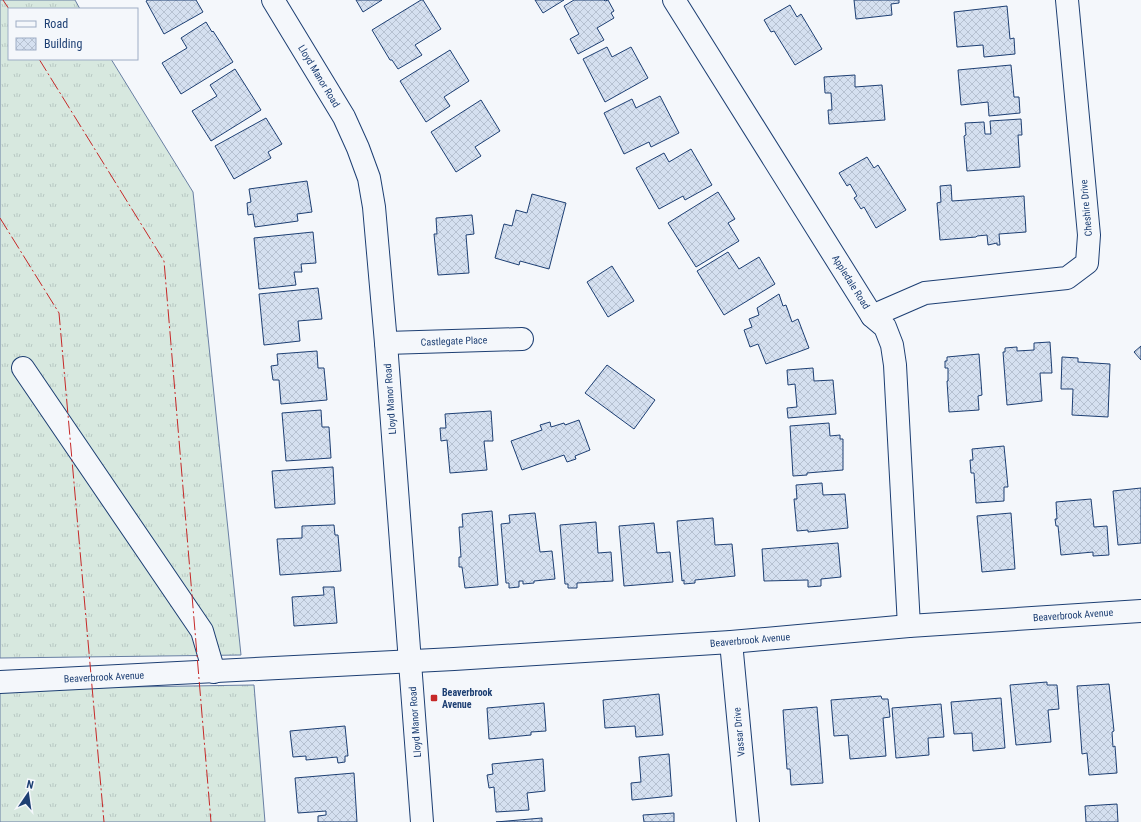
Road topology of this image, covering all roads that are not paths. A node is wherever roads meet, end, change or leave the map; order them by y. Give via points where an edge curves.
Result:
1 (273, 0) edge
2 (674, 0) edge
3 (1067, 0) edge
4 (872, 316) junction
5 (522, 339) dead end
6 (386, 343) junction
7 (23, 368) dead end
8 (1141, 611) edge
9 (909, 626) junction
10 (731, 642) junction
11 (410, 661) junction
12 (214, 672) junction
13 (0, 682) edge
14 (422, 822) edge
15 (748, 822) edge

1 - 6 street, Lloyd Manor Road via 344,117 369,178 374,207
2 - 4 street, Appledale Road
3 - 4 street, Cheshire Drive via 1089,235 1086,263 1067,278 925,293
4 - 9 street, Appledale Road via 885,327 892,345 895,365
5 - 6 street, Castlegate Place
6 - 11 street, Lloyd Manor Road
7 - 12 street via 202,631
8 - 9 street, Beaverbrook Avenue
9 - 10 street, Beaverbrook Avenue
10 - 11 street, Beaverbrook Avenue
10 - 15 street, Vassar Drive
11 - 12 street, Beaverbrook Avenue
11 - 14 street, Lloyd Manor Road
12 - 13 street, Beaverbrook Avenue

